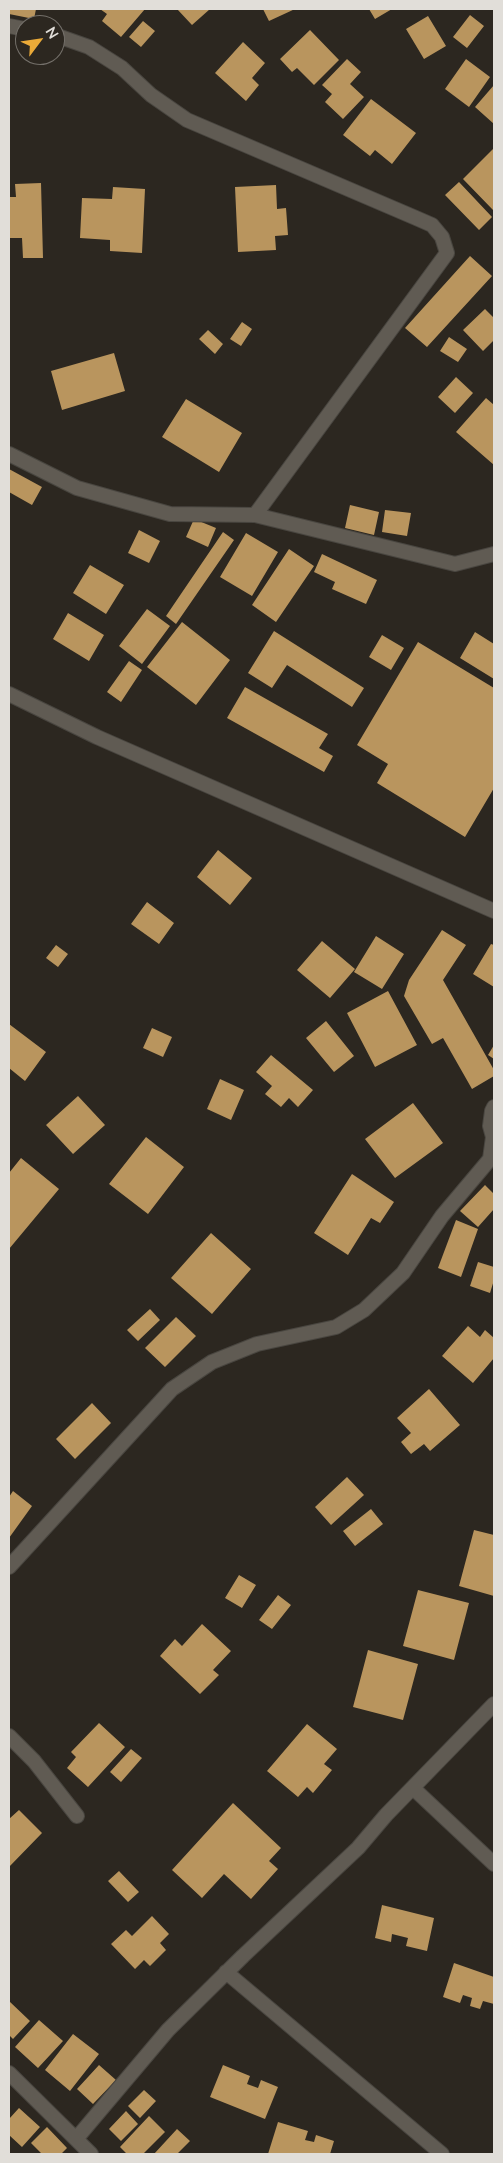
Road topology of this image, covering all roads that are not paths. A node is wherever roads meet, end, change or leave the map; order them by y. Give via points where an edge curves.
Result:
1 (65, 39) edge
2 (9, 454) edge
3 (254, 515) junction
4 (494, 554) edge
5 (9, 694) edge
6 (494, 911) edge
7 (494, 1107) edge
8 (9, 1567) edge
9 (493, 1707) edge
10 (9, 1736) edge
11 (413, 1788) junction
12 (77, 1816) dead end
13 (494, 1864) edge
14 (226, 1972) junction
15 (9, 2073) edge
16 (76, 2139) junction
17 (91, 2154) edge
18 (442, 2154) edge

1 - 3 street via 89,47 122,68 151,95 187,120 432,225 442,238 447,253
2 - 3 street via 77,488 170,514
3 - 4 street via 456,564
5 - 6 street via 97,737
7 - 8 street via 490,1126 490,1159 442,1216 403,1273 364,1310 336,1328 257,1344 212,1362 172,1389
9 - 11 street
10 - 12 street via 34,1761
11 - 13 street
11 - 14 street via 358,1848
14 - 16 street via 168,2030
14 - 18 street
15 - 16 street
16 - 17 street

